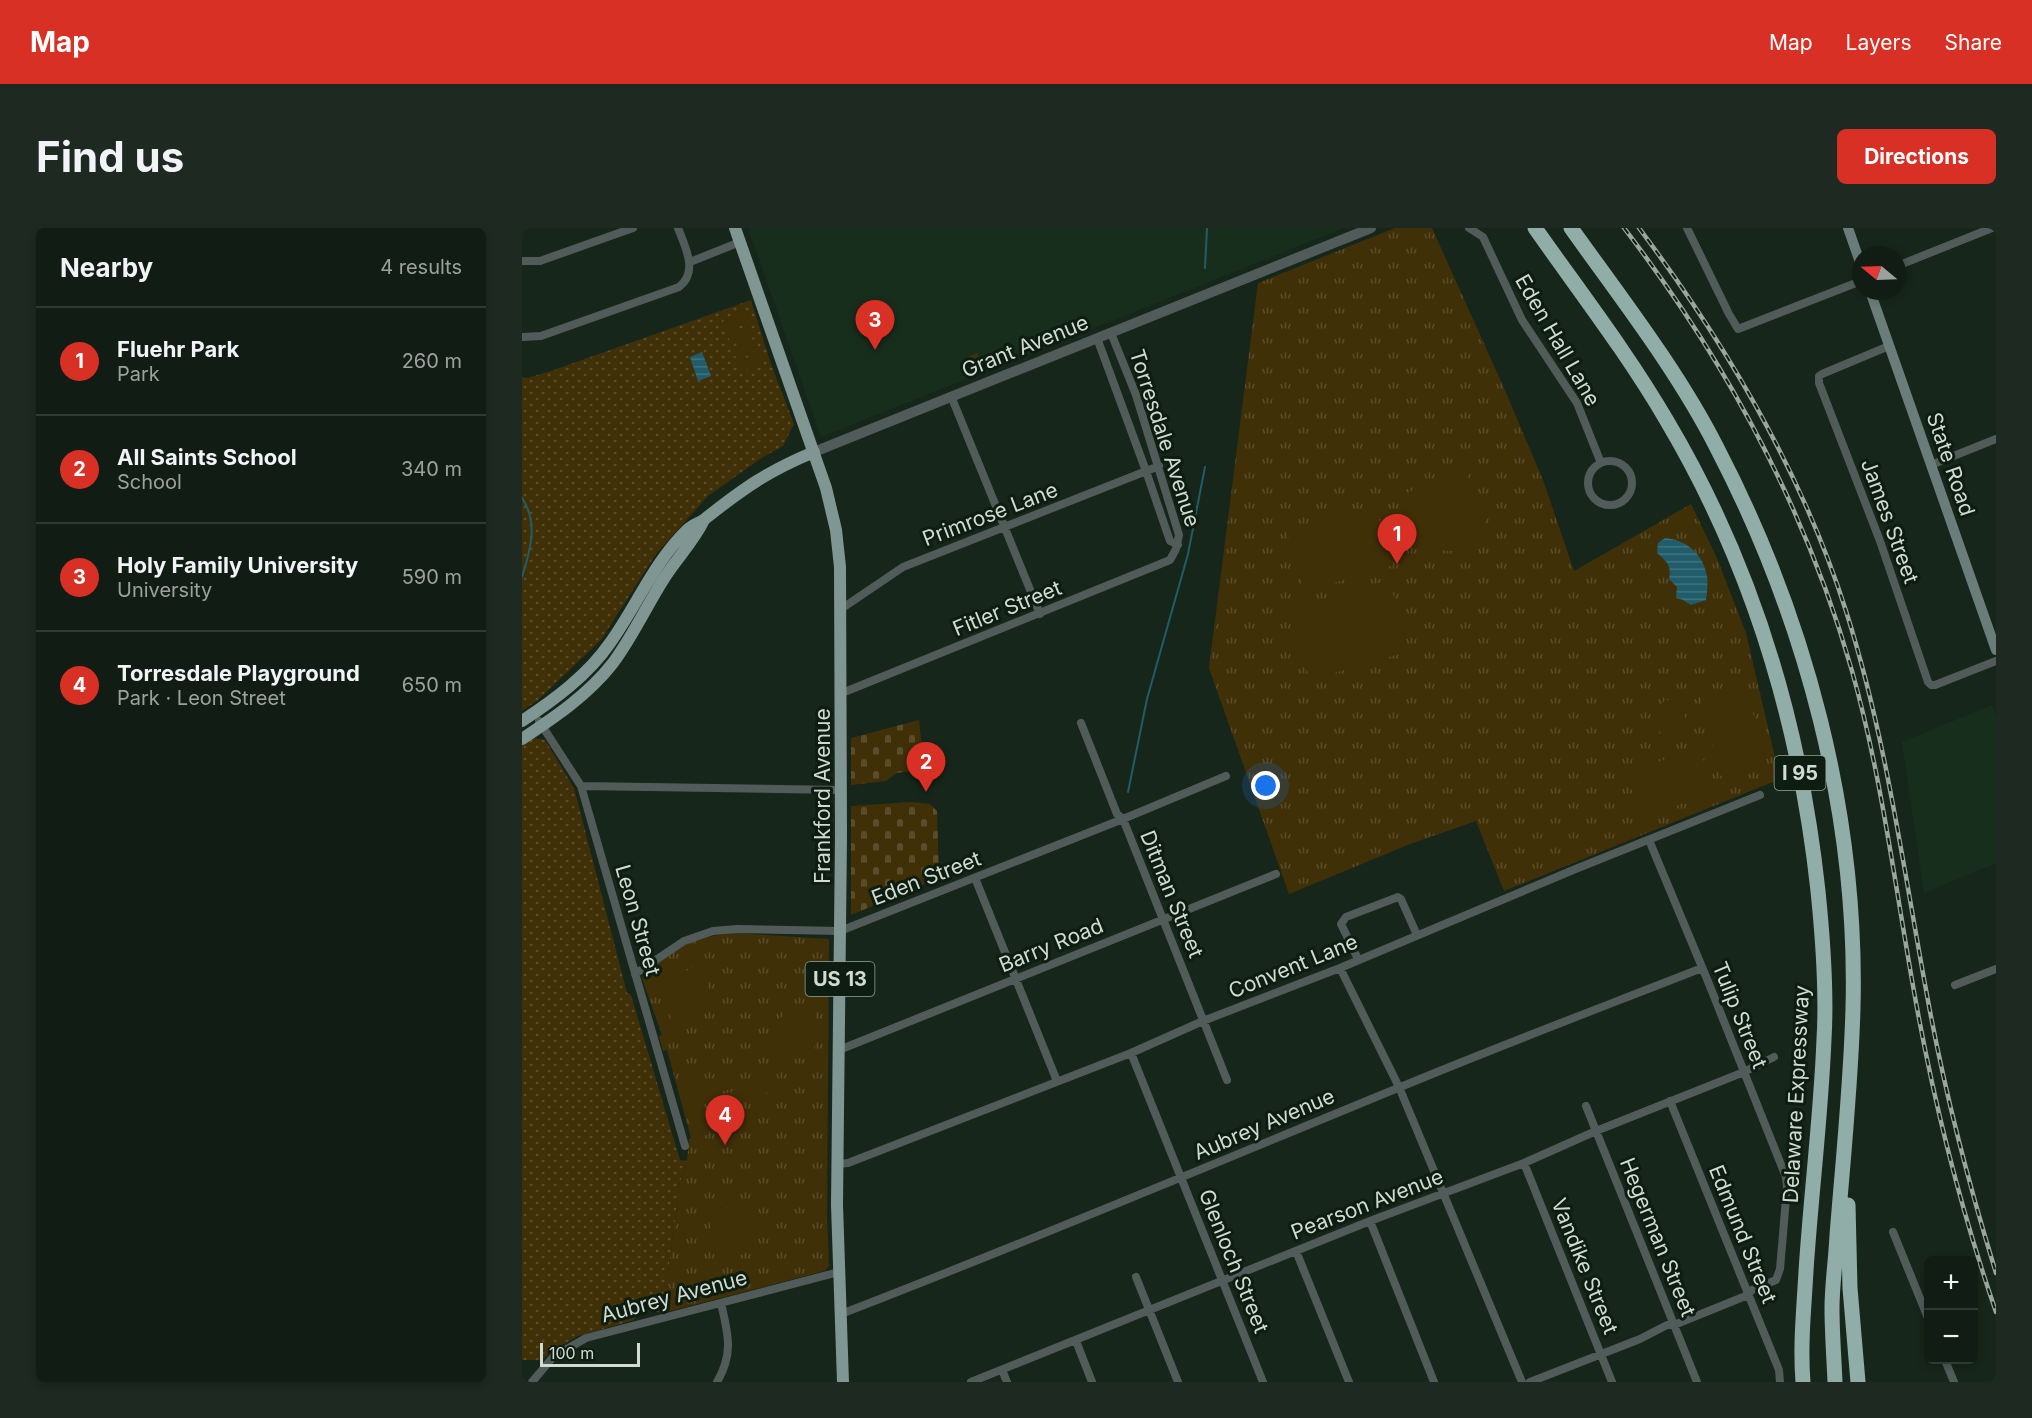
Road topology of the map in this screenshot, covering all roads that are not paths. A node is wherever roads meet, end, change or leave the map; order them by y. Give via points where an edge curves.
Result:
1 (633, 228) edge
2 (678, 228) edge
3 (735, 228) edge
4 (1371, 228) edge
5 (1469, 228) edge
6 (1536, 228) edge
7 (1571, 228) edge
8 (1687, 228) edge
9 (1848, 228) edge
10 (1992, 228) edge
11 (1482, 232) edge
12 (740, 242) junction
13 (1854, 246) edge
14 (522, 261) edge
15 (690, 262) junction
16 (1906, 262) edge
17 (1852, 285) edge
18 (1873, 300) edge
19 (1111, 333) junction
20 (522, 337) edge
21 (1097, 338) junction
22 (1889, 346) junction
23 (951, 396) junction
24 (1996, 439) edge
25 (813, 452) junction
26 (1602, 463) junction
27 (1931, 465) junction
28 (1159, 466) junction
29 (1146, 471) junction
30 (704, 520) junction
31 (1006, 527) junction
32 (1178, 545) junction
33 (841, 609) junction
34 (1040, 614) junction
35 (1996, 651) edge
36 (1996, 661) edge
37 (842, 693) junction
38 (534, 713) junction
39 (522, 722) edge
40 (1081, 723) dead end
41 (542, 726) junction
42 (522, 739) edge
43 (1226, 776) dead end
44 (581, 786) junction
45 (842, 790) junction
46 (1760, 795) dead end
47 (1123, 819) junction
48 (1649, 840) junction
49 (1276, 874) dead end
50 (975, 878) junction
51 (1164, 919) junction
52 (840, 931) junction
53 (1417, 935) junction
54 (1358, 959) junction
55 (1340, 968) junction
56 (1702, 968) junction
57 (1996, 969) edge
58 (635, 974) junction
59 (1015, 979) junction
60 (1955, 985) dead end
61 (1203, 1021) junction
62 (839, 1050) junction
63 (1131, 1053) junction
64 (1774, 1057) dead end
65 (1744, 1072) junction
66 (1227, 1080) dead end
67 (1057, 1081) junction
68 (1399, 1087) junction
69 (1670, 1101) junction
70 (1586, 1106) dead end
71 (1846, 1112) junction
72 (1596, 1131) junction
73 (685, 1146) dead end
74 (1524, 1163) junction
75 (838, 1164) junction
76 (1182, 1179) junction
77 (1443, 1193) junction
78 (1370, 1221) junction
79 (1893, 1232) dead end
80 (1296, 1251) junction
81 (839, 1272) junction
82 (1136, 1277) dead end
83 (1223, 1281) junction
84 (1748, 1295) junction
85 (721, 1303) junction
86 (1926, 1310) edge
87 (1150, 1311) junction
88 (841, 1314) junction
89 (1674, 1325) junction
90 (1076, 1341) junction
91 (1601, 1354) junction
92 (1947, 1364) edge
93 (1002, 1370) junction
94 (532, 1382) edge
95 (717, 1382) edge
96 (843, 1382) edge
97 (971, 1382) edge
98 (1007, 1382) edge
99 (1092, 1382) edge
100 (1178, 1382) edge
101 (1263, 1382) edge
102 (1349, 1382) edge
103 (1434, 1382) edge
104 (1522, 1382) edge
105 (1530, 1382) edge
106 (1612, 1382) edge
107 (1697, 1382) edge
108 (1780, 1382) edge
109 (1803, 1382) edge
110 (1835, 1382) edge
111 (1858, 1382) edge
112 (1954, 1382) edge

1 - 14 street via 540,261
2 - 15 street
3 - 12 main road, Frankford Avenue / US 13
4 - 19 street, Grant Avenue
5 - 11 street, Eden Hall Lane
6 - 109 highway, Delaware Expressway / I 95 via 1633,365 1706,493 1760,617 1791,723 1812,841 1823,943 1824,1037 1803,1311
7 - 71 highway, I 95 via 1663,358 1716,445 1768,556 1790,618 1830,762 1845,857 1853,999
8 - 17 street via 1738,329
9 - 13 main road
10 - 16 street
11 - 26 street, Eden Hall Lane via 1522,320 1577,403
12 - 15 street
12 - 25 main road, Frankford Avenue / US 13
15 - 20 street via 688,277 675,289 541,336
18 - 22 main road, State Road
19 - 21 street, Grant Avenue
19 - 28 street, Torresdale Avenue
21 - 23 street, Grant Avenue
21 - 29 street, Torresdale Avenue
22 - 27 main road, State Road
22 - 36 street, James Street via 1822,374 1819,383 1928,682 1935,685
23 - 25 street, Grant Avenue
23 - 31 street
24 - 27 street
25 - 30 main road, Grant Avenue via 753,482
25 - 33 main road, Frankford Avenue / US 13 via 836,530
26 - 26 street via 1589,475 1590,493 1604,504 1618,503 1630,490 1629,473 1619,463
27 - 35 main road, State Road
28 - 29 street, Primrose Lane
28 - 32 street, Torresdale Avenue via 1179,535
29 - 31 street, Primrose Lane
29 - 32 street, Torresdale Avenue via 1170,542
30 - 38 main road, Grant Avenue via 688,529 668,554 598,659
30 - 41 main road, Grant Avenue via 612,664 588,691
31 - 33 street, Primrose Lane via 901,568
31 - 34 street
32 - 34 street, Fitler Street via 1170,561
33 - 37 main road, Frankford Avenue / US 13
34 - 37 street, Fitler Street
37 - 45 main road, Frankford Avenue / US 13
38 - 39 main road, Grant Avenue
38 - 41 street, Leon Street
40 - 47 street, Ditman Street via 1117,814
41 - 42 main road, Grant Avenue
41 - 44 street, Leon Street
43 - 47 street, Eden Street
44 - 45 street
44 - 58 street, Leon Street
45 - 52 main road, Frankford Avenue / US 13
46 - 48 street, Convent Lane
47 - 50 street, Eden Street
47 - 51 street, Ditman Street
48 - 53 street, Convent Lane
48 - 56 street, Tulip Street
49 - 51 street, Barry Road
50 - 52 street, Eden Street
50 - 59 street
51 - 59 street, Barry Road
51 - 61 street, Ditman Street
52 - 58 street, Eden Street via 713,931 684,940
52 - 62 main road, Frankford Avenue / US 13
53 - 54 street, Convent Lane
53 - 54 street via 1398,897 1346,916 1341,924
54 - 55 street, Convent Lane
55 - 61 street, Convent Lane
55 - 68 street
56 - 65 street, Tulip Street
56 - 68 street, Aubrey Avenue
57 - 60 street
58 - 73 street, Leon Street
59 - 62 street, Barry Road
59 - 67 street
61 - 63 street, Convent Lane
61 - 66 street, Ditman Street
62 - 75 main road, Frankford Avenue / US 13
63 - 67 street, Convent Lane
63 - 76 street, Glenloch Street
64 - 65 street, Pearson Avenue
65 - 69 street, Pearson Avenue
65 - 84 street, Tulip Street via 1786,1177 1778,1278
67 - 75 street, Convent Lane
68 - 76 street, Aubrey Avenue
68 - 77 street
69 - 72 street, Pearson Avenue
69 - 84 street, Edmund Street
70 - 72 street, Hegerman Street
71 - 110 highway, I 95 via 1832,1307
71 - 111 highway via 1850,1288
72 - 74 street, Pearson Avenue
72 - 89 street, Hegerman Street
74 - 77 street, Pearson Avenue
74 - 91 street, Vandike Street
75 - 81 main road, Frankford Avenue / US 13
76 - 83 street, Glenloch Street
76 - 88 street, Aubrey Avenue
77 - 78 street, Pearson Avenue
77 - 104 street
78 - 80 street, Pearson Avenue
78 - 103 street
79 - 86 street
80 - 83 street, Pearson Avenue
80 - 102 street
81 - 85 street, Aubrey Avenue
81 - 88 main road, Frankford Avenue / US 13
82 - 87 street
83 - 87 street, Pearson Avenue
83 - 101 street, Glenloch Street
84 - 89 street
84 - 108 street, Edmund Street via 1779,1370
85 - 94 street, Aubrey Avenue via 581,1340 554,1357
85 - 95 street via 729,1350
87 - 90 street, Pearson Avenue
87 - 100 street
88 - 96 main road, Frankford Avenue / US 13
89 - 91 street
89 - 107 street, Hegerman Street
90 - 93 street, Pearson Avenue
90 - 99 street
91 - 105 street
91 - 106 street, Vandike Street
92 - 112 street
93 - 97 street, Pearson Avenue
93 - 98 street

